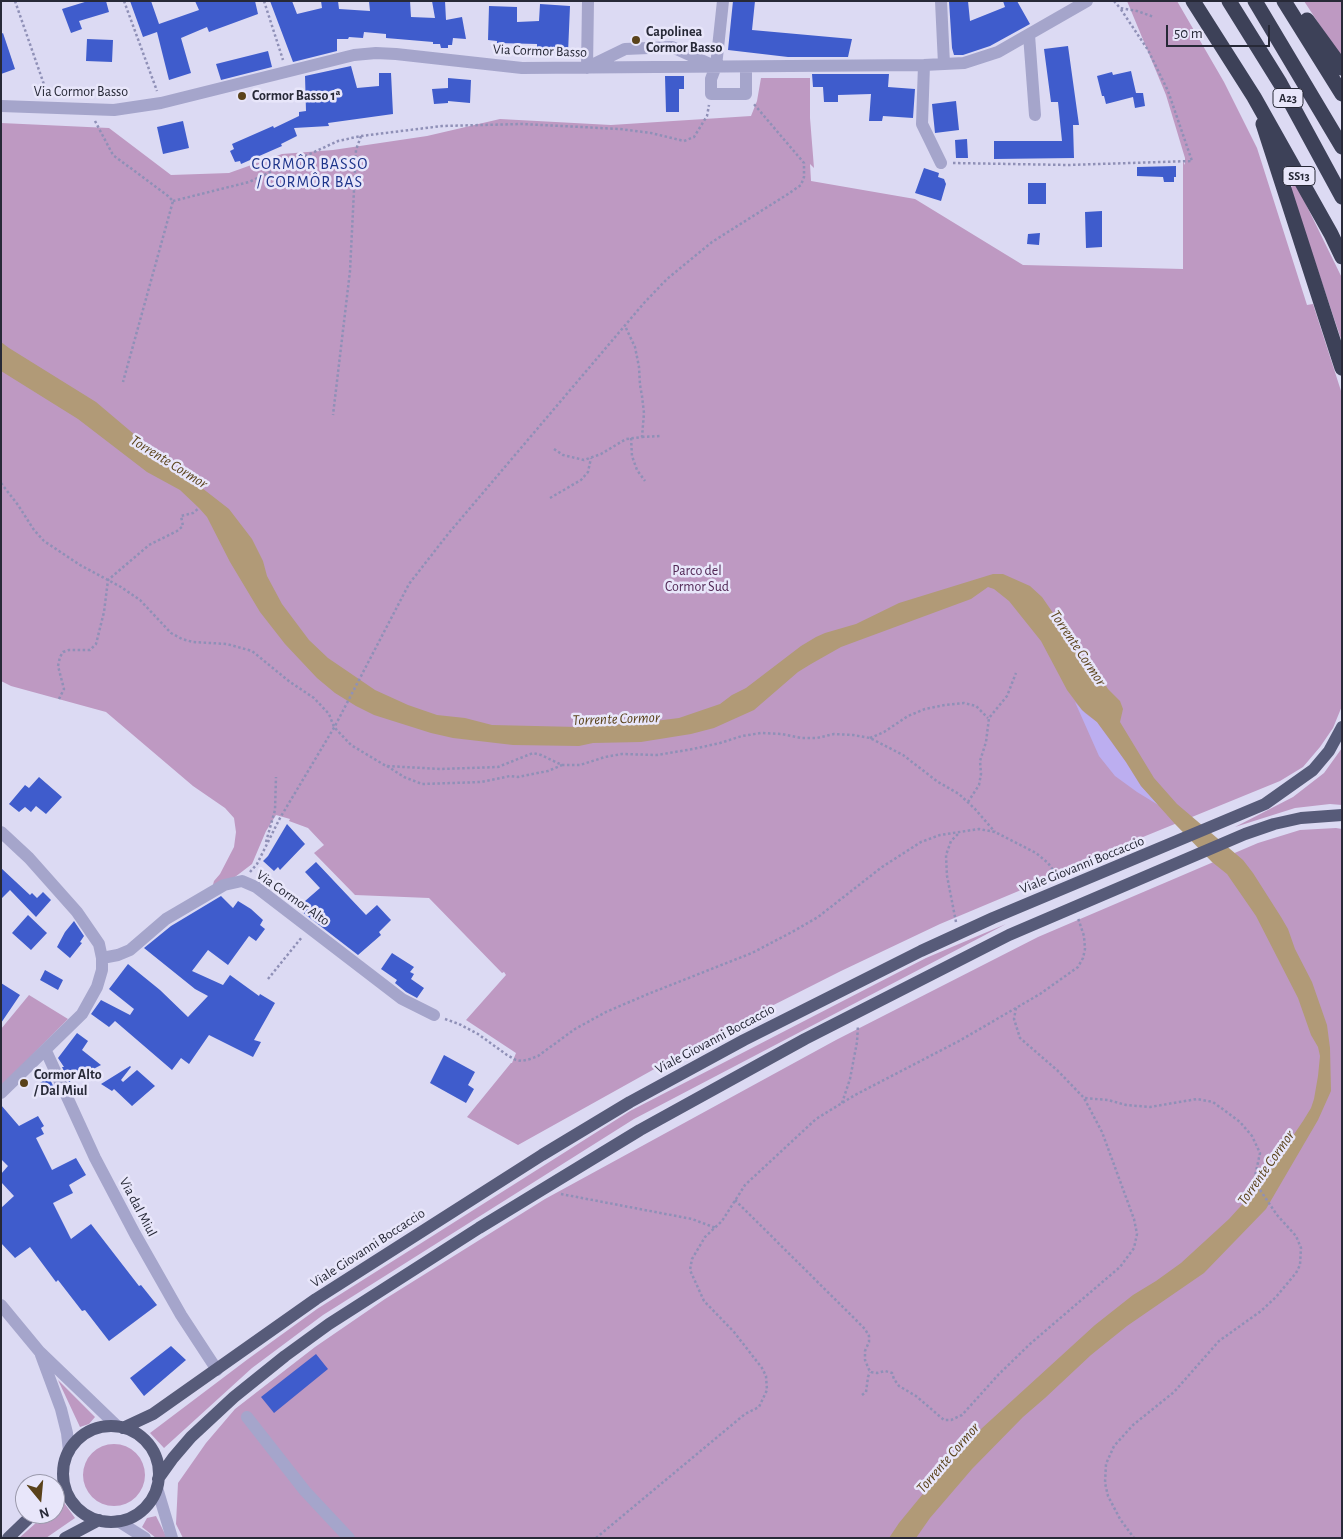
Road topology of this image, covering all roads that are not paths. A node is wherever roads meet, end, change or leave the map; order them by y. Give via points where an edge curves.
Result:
1 (588, 1) edge
2 (723, 1) edge
3 (941, 1) edge
4 (1087, 1) edge
5 (1193, 1) edge
6 (1229, 1) edge
7 (1255, 1) edge
8 (1284, 1) edge
9 (1293, 1) edge
10 (1028, 35) junction
11 (944, 64) junction
12 (924, 65) junction
13 (716, 66) junction
14 (746, 67) junction
15 (587, 68) junction
16 (1342, 68) edge
17 (1342, 94) edge
18 (1254, 97) junction
19 (1, 106) edge
20 (1035, 115) dead end
21 (1342, 148) edge
22 (942, 163) road end
23 (1342, 197) edge
24 (1342, 257) edge
25 (1342, 368) edge
26 (1342, 727) edge
27 (1342, 815) edge
28 (1, 832) edge
29 (102, 958) junction
30 (434, 1015) road end
31 (46, 1051) junction
32 (1, 1093) edge
33 (1, 1305) edge
34 (39, 1351) junction
35 (217, 1370) junction
36 (248, 1417) dead end
37 (120, 1427) junction
38 (69, 1451) junction
39 (64, 1471) junction
40 (62, 1474) edge
41 (158, 1483) junction
42 (99, 1520) junction
43 (118, 1521) junction
44 (23, 1524) edge
45 (8, 1538) edge
46 (65, 1538) edge
47 (145, 1538) edge
48 (172, 1538) edge
49 (349, 1538) edge

1 - 15 street
2 - 13 street
3 - 11 street
4 - 10 street, Via Cormor Basso
5 - 18 highway, SS13
6 - 23 highway, A23 via 1280,83
7 - 21 highway, A23
8 - 17 highway
9 - 16 highway
10 - 11 street, Via Cormor Basso via 976,60
10 - 20 street
11 - 12 street, Via Cormor Basso
12 - 14 street, Via Cormor Basso
12 - 22 street via 922,124
13 - 14 street, Via Cormor Basso
13 - 14 street via 711,79 711,94 746,94
13 - 15 street, Via Cormor Basso
13 - 15 street via 672,47 625,49
15 - 19 street, Via Cormor Basso via 522,68 376,53 286,70 161,103 114,110
18 - 24 highway, SS13
18 - 25 highway
26 - 35 main road, Viale Giovanni Boccaccio via 1329,751 1313,770 1265,804 959,933 744,1040 630,1102 534,1160 316,1299
27 - 41 main road via 1301,818 1245,834 1038,923 858,1011 640,1130 539,1190 329,1324 285,1356 191,1437
28 - 29 street via 77,912 99,944
29 - 30 street, Via Cormor Alto via 130,950 166,919 224,885 242,881 256,887 402,999
29 - 31 street via 102,970 90,1001 82,1014
31 - 32 street
31 - 35 street, Via dal Miul via 94,1158 181,1315
33 - 34 street
34 - 37 street
34 - 38 street via 61,1409
35 - 37 main road, Viale Giovanni Boccaccio via 154,1414
36 - 49 street via 305,1491
37 - 38 main road via 93,1430 80,1438
37 - 41 main road via 134,1432 149,1445 157,1460
38 - 39 main road
39 - 40 main road
39 - 42 main road via 64,1485 72,1502
41 - 43 main road via 147,1506 138,1514
41 - 48 street
42 - 43 main road
42 - 46 main road
43 - 47 street
44 - 45 main road

